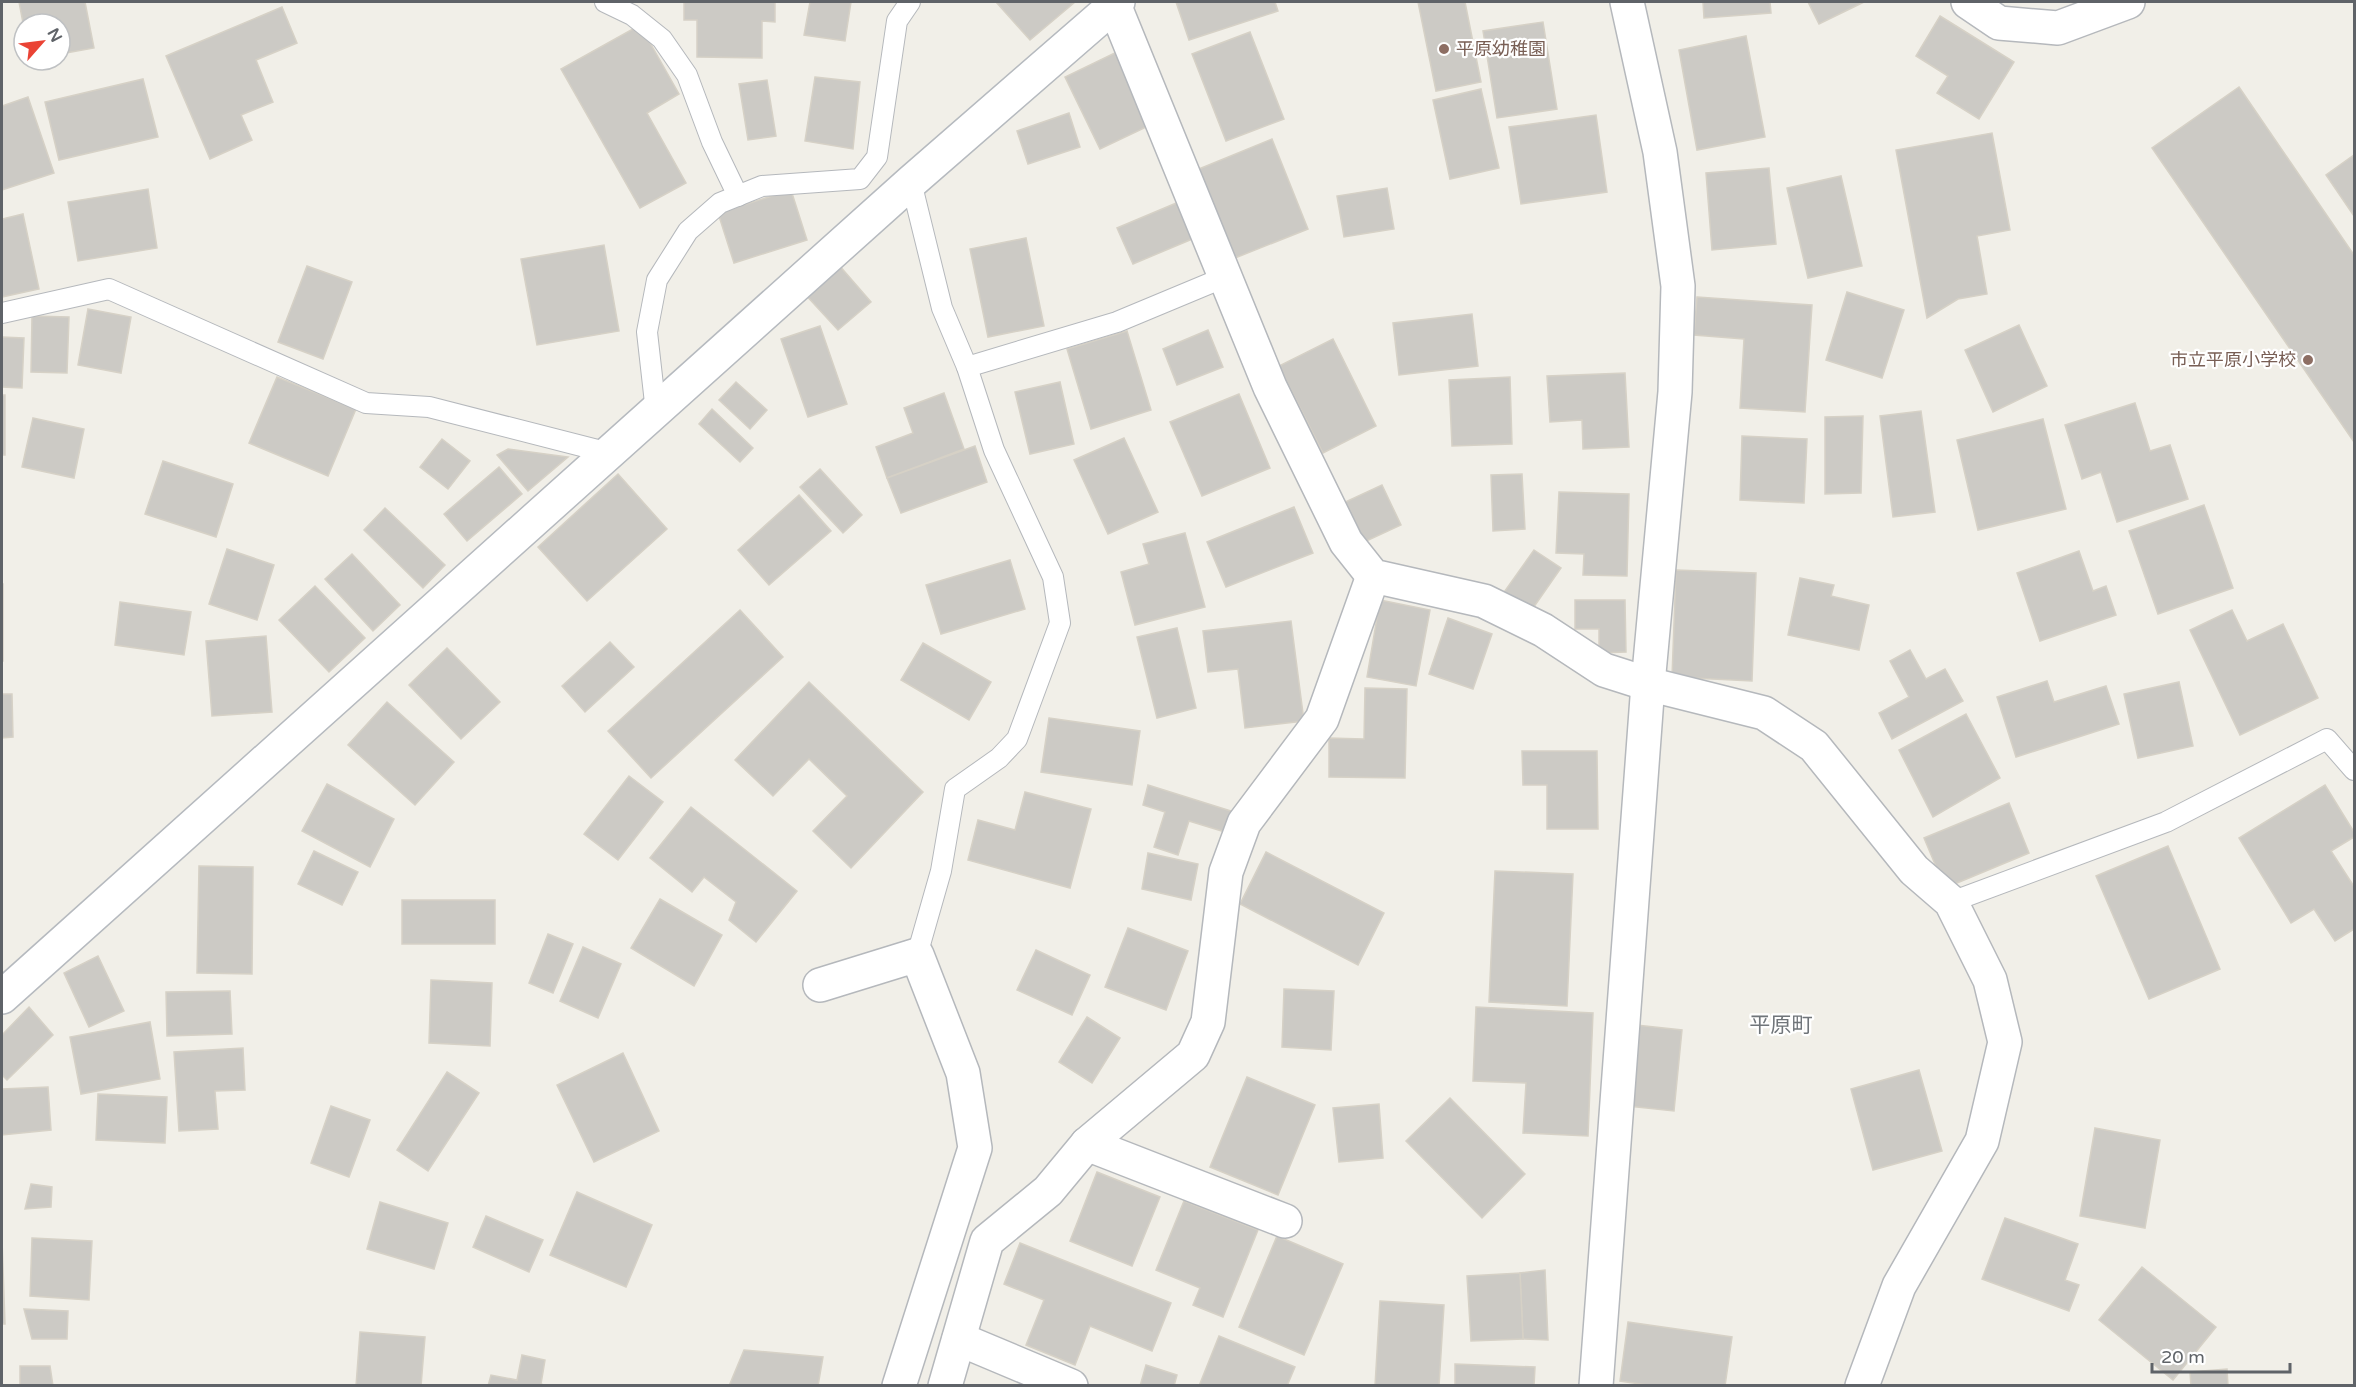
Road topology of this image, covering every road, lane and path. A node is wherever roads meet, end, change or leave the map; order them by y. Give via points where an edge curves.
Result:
1 (605, 2) edge
2 (910, 2) edge
3 (1628, 2) edge
4 (1968, 2) edge
5 (2128, 2) edge
6 (1115, 3) edge
7 (911, 183) junction
8 (738, 196) junction
9 (1225, 277) junction
10 (2, 313) edge
11 (967, 367) junction
12 (656, 412) junction
13 (609, 453) junction
14 (1373, 576) junction
15 (1648, 684) junction
16 (2355, 770) edge
17 (1951, 902) junction
18 (917, 955) junction
19 (820, 985) dead end
20 (2, 997) edge
21 (1087, 1144) junction
22 (1285, 1221) dead end
23 (959, 1339) junction
24 (899, 1386) edge
25 (945, 1386) edge
26 (1071, 1386) edge
27 (1596, 1386) edge
28 (1862, 1386) edge

1 - 8 lane via 632,15 662,39 687,75
2 - 8 lane via 897,21 877,157 860,179 762,186
3 - 15 street via 1660,152 1678,286 1675,392
4 - 5 street via 1999,22 2058,28
6 - 7 street
6 - 9 street
7 - 11 lane via 942,308
7 - 12 street
8 - 12 lane via 720,203 688,231 657,280 647,332
9 - 11 lane via 1117,322
9 - 14 street via 1270,387 1346,542
10 - 13 lane via 109,289 366,403 429,407
11 - 18 lane via 994,450 1053,577 1060,623 1017,738 999,758 955,789 941,872
12 - 13 street
13 - 20 street
14 - 15 street via 1484,601 1543,630 1604,670
14 - 21 street via 1322,719 1244,823 1226,872 1208,1022 1193,1055
15 - 17 street via 1764,713 1814,746 1914,870
15 - 27 street
16 - 17 lane via 2327,739 2166,822
17 - 28 street via 1990,980 2005,1042 1982,1141 1899,1287
18 - 19 street
18 - 24 street via 963,1073 975,1148
21 - 22 street
21 - 23 street via 1048,1191 987,1241
23 - 25 street
23 - 26 street

